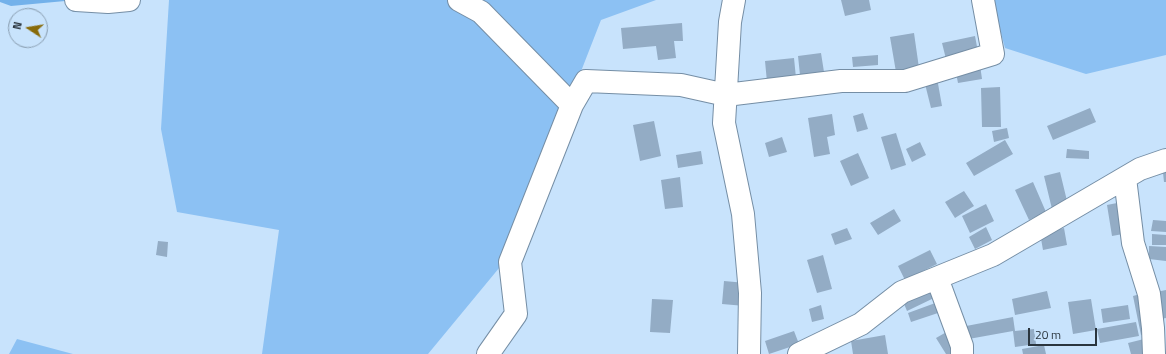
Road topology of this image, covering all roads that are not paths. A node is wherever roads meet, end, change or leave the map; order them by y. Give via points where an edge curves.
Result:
1 (76, 0) edge
2 (129, 0) edge
3 (459, 0) edge
4 (734, 0) edge
5 (983, 0) edge
6 (726, 94) junction
7 (572, 105) junction
8 (1166, 160) edge
9 (1125, 178) junction
10 (937, 278) junction
11 (488, 354) edge
12 (750, 354) edge
13 (799, 354) edge
14 (962, 354) edge
15 (1154, 354) edge

1 - 2 street
3 - 7 street via 482,12
4 - 6 street via 730,22
5 - 6 street via 993,54 905,81 841,81
6 - 7 street via 681,85 586,81
6 - 12 street via 724,123 743,214 750,293
7 - 11 street via 510,262 516,314
8 - 9 street via 1140,169
9 - 10 street via 993,255
9 - 15 street via 1133,243 1149,294
10 - 13 street via 902,292 861,324
10 - 14 street via 962,346

